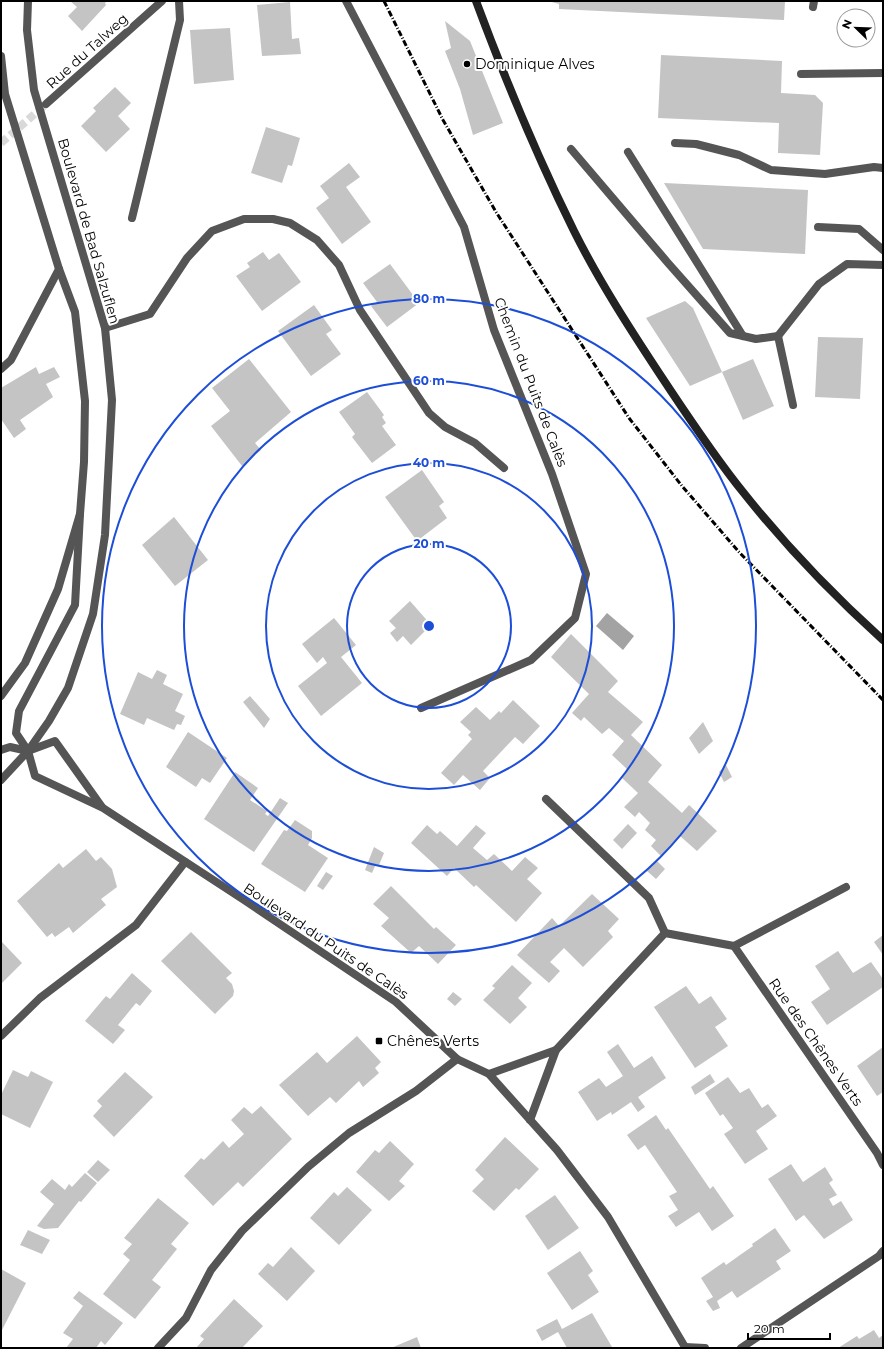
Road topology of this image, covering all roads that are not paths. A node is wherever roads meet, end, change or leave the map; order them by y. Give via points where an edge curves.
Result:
1 (28, 1) edge
2 (162, 1) edge
3 (179, 1) edge
4 (346, 1) edge
5 (476, 1) edge
6 (1, 56) edge
7 (883, 73) edge
8 (801, 74) dead end
9 (46, 104) tunnel mouth
10 (675, 143) dead end
11 (571, 149) dead end
12 (628, 152) dead end
13 (883, 168) edge
14 (132, 218) dead end
15 (818, 227) dead end
16 (883, 250) edge
17 (883, 265) edge
18 (59, 269) junction
19 (105, 328) junction
20 (743, 336) junction
21 (778, 336) junction
22 (1, 369) edge
23 (793, 405) dead end
24 (504, 468) dead end
25 (80, 514) junction
26 (883, 640) edge
27 (1, 696) edge
28 (421, 708) dead end
29 (1, 750) edge
30 (28, 751) junction
31 (1, 780) edge
32 (546, 799) dead end
33 (102, 808) junction
34 (185, 862) junction
35 (846, 887) dead end
36 (665, 933) junction
37 (734, 946) junction
38 (1, 1036) edge
39 (556, 1050) junction
40 (457, 1059) junction
41 (489, 1074) junction
42 (530, 1120) junction
43 (880, 1151) edge
44 (883, 1165) edge
45 (883, 1251) edge
46 (684, 1347) edge
47 (158, 1348) edge
48 (705, 1348) edge
49 (740, 1348) edge

1 - 19 street, Boulevard de Bad Salzuflen via 26,30 34,90
2 - 9 street, Rue du Talweg
3 - 14 street via 180,20
4 - 28 street, Chemin du Puits de Calès via 464,226 494,330 552,474 586,574 574,618 531,660
5 - 26 main road via 543,166 575,233 629,328 743,493 840,602
6 - 18 street via 5,94
7 - 8 street
10 - 13 street via 696,144 739,155 771,170 825,174
11 - 20 street via 730,333
12 - 20 street
15 - 16 street via 859,229
17 - 21 street via 847,264 819,284
18 - 22 street via 11,360
18 - 25 street via 76,312 85,401
19 - 24 street via 150,314 187,258 212,231 244,219 273,219 290,224 317,240 339,266 360,310 429,413 445,427 475,443
19 - 30 street, Boulevard de Bad Salzuflen via 112,400 110,464 105,535 93,614 68,688
20 - 21 street via 756,339
21 - 23 street
25 - 27 street via 55,596 25,663
25 - 30 street, Boulevard du Puits de Calès via 75,605 19,712 16,733
29 - 30 street via 10,747
30 - 31 street, Boulevard de Bad Salzuflen
30 - 33 street, Boulevard du Puits de Calès via 35,776
30 - 33 street, Boulevard du Puits de Calès via 55,741
32 - 36 street via 649,898
33 - 34 street, Boulevard du Puits de Calès
34 - 38 street via 136,925 40,998
34 - 40 street, Boulevard du Puits de Calès via 396,1002
35 - 37 street
36 - 37 street
36 - 39 street
37 - 43 street, Rue des Chênes Verts
39 - 41 street
39 - 42 street
40 - 41 street, Boulevard du Puits de Calès
40 - 47 street via 416,1092 350,1133 308,1167 242,1232 211,1270 186,1318
41 - 42 street, Boulevard du Puits de Calès
42 - 46 street, Boulevard du Puits de Calès via 608,1217
43 - 44 street, Rue des Chênes Verts
45 - 49 street
46 - 48 street

